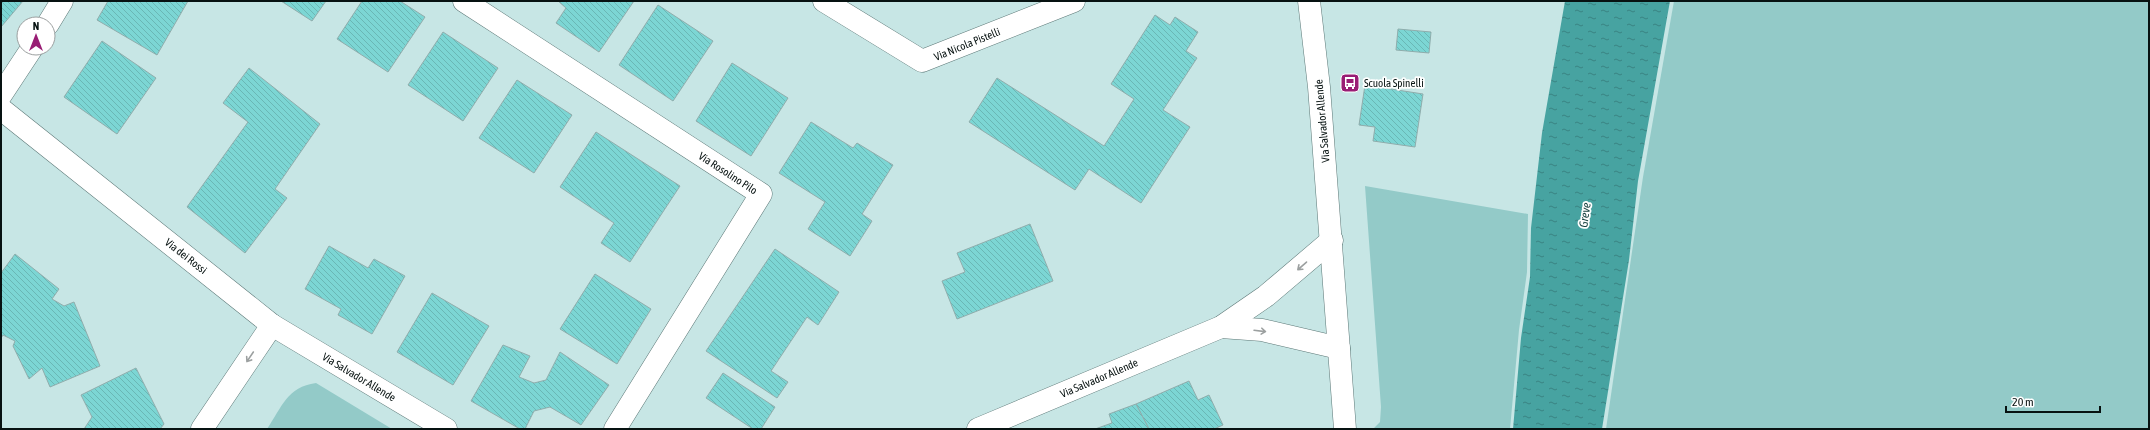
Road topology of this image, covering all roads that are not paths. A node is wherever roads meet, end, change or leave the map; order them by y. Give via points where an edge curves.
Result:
1 (62, 1) edge
2 (464, 1) edge
3 (824, 1) edge
4 (1074, 1) edge
5 (1309, 1) edge
6 (53, 16) edge
7 (27, 56) edge
8 (1, 95) edge
9 (1, 109) edge
10 (1332, 240) junction
11 (272, 325) junction
12 (1221, 327) junction
13 (1339, 348) junction
14 (202, 429) edge
15 (446, 429) edge
16 (615, 429) edge
17 (978, 429) edge
18 (1345, 429) edge

1 - 6 street
2 - 16 street, Via Rosolino Pilo via 761,194
3 - 4 street, Via Nicola Pistelli via 922,61
5 - 10 street, Via Salvador Allende
7 - 8 street
9 - 11 street, Via dei Rossi
10 -> 12 street, Via Salvador Allende via 1266,296
10 - 13 street, Via Salvador Allende
11 -> 14 street
11 - 15 street, Via Salvador Allende
12 -> 13 street, Via Salvador Allende via 1262,330
12 - 17 street, Via Salvador Allende
13 - 18 street

